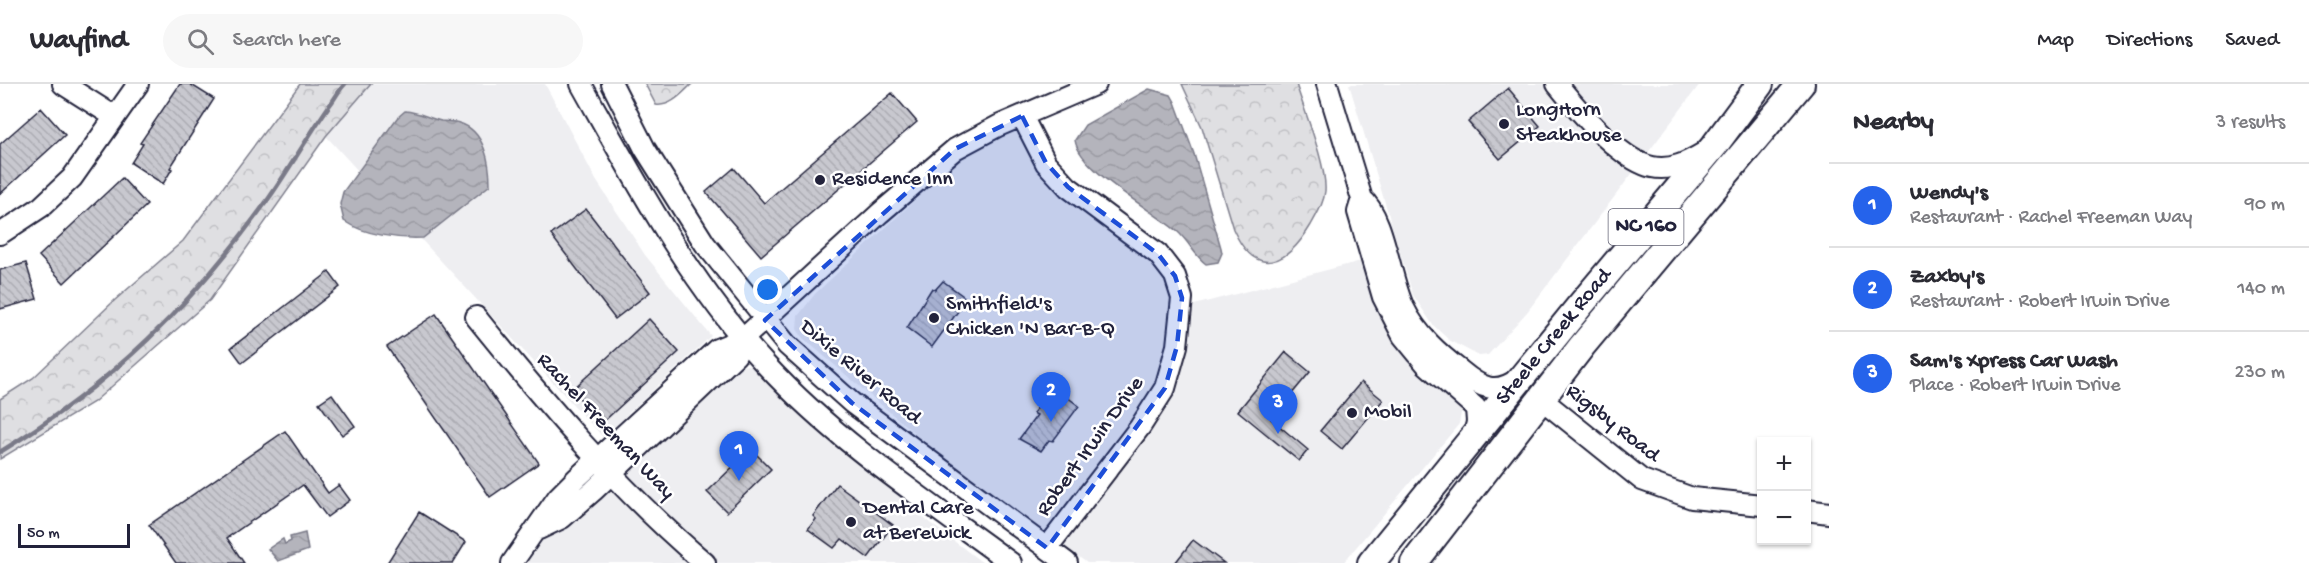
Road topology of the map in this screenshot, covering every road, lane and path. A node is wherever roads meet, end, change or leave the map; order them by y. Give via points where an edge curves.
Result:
1 (63, 84) edge
2 (138, 84) edge
3 (581, 84) edge
4 (612, 84) edge
5 (1096, 84) edge
6 (1327, 84) edge
7 (1557, 84) edge
8 (1760, 84) edge
9 (1801, 84) edge
10 (1022, 116) junction
11 (115, 117) junction
12 (1714, 146) junction
13 (1362, 199) junction
14 (0, 234) edge
15 (1578, 308) junction
16 (476, 317) dead end
17 (754, 330) junction
18 (1521, 377) junction
19 (1540, 398) junction
20 (1474, 435) junction
21 (598, 459) junction
22 (612, 473) junction
23 (1757, 505) edge
24 (1811, 511) edge
25 (1829, 513) edge
26 (537, 530) junction
27 (1047, 548) junction
28 (512, 563) edge
29 (705, 563) edge
30 (1011, 563) edge
31 (1067, 563) edge
32 (1371, 563) edge
33 (1414, 563) edge

1 - 11 street
2 - 11 street
3 - 17 street, Dixie River Road via 643,197 683,260
4 - 17 street, Dixie River Road via 645,149
5 - 10 street
6 - 13 street
7 - 12 street via 1612,142 1642,164 1677,166
8 - 12 main road, Steele Creek Road / NC 160
9 - 19 main road, Steele Creek Road / NC 160
10 - 17 street via 955,149
10 - 27 street, Robert Irwin Drive via 1046,163 1068,187 1158,254 1175,276 1182,298 1178,346 1164,388 1140,427
11 - 14 street via 72,178 41,207
12 - 15 main road, Steele Creek Road / NC 160
13 - 18 street via 1373,211 1404,307 1425,339 1482,387 1503,388
13 - 20 street via 1358,212 1388,309 1409,345 1476,408
15 - 18 main road, Steele Creek Road / NC 160
15 - 19 main road via 1580,326 1534,387
16 - 21 street, Rachel Freeman Way via 531,387
17 - 21 street via 717,350
17 - 22 street via 736,356
17 - 27 street, Dixie River Road via 786,345 852,403
17 - 30 street, Dixie River Road via 766,365 801,399 881,467
18 - 20 main road, Steele Creek Road / NC 160
19 - 23 street, Rigsby Road via 1642,480 1692,498
19 - 33 main road, Steele Creek Road / NC 160
20 - 32 main road, Steele Creek Road / NC 160
21 - 22 street, Rachel Freeman Way
21 - 26 street via 558,497
22 - 26 street via 562,518
22 - 29 street, Rachel Freeman Way
24 - 25 street
26 - 28 street
27 - 31 street, Dixie River Road

